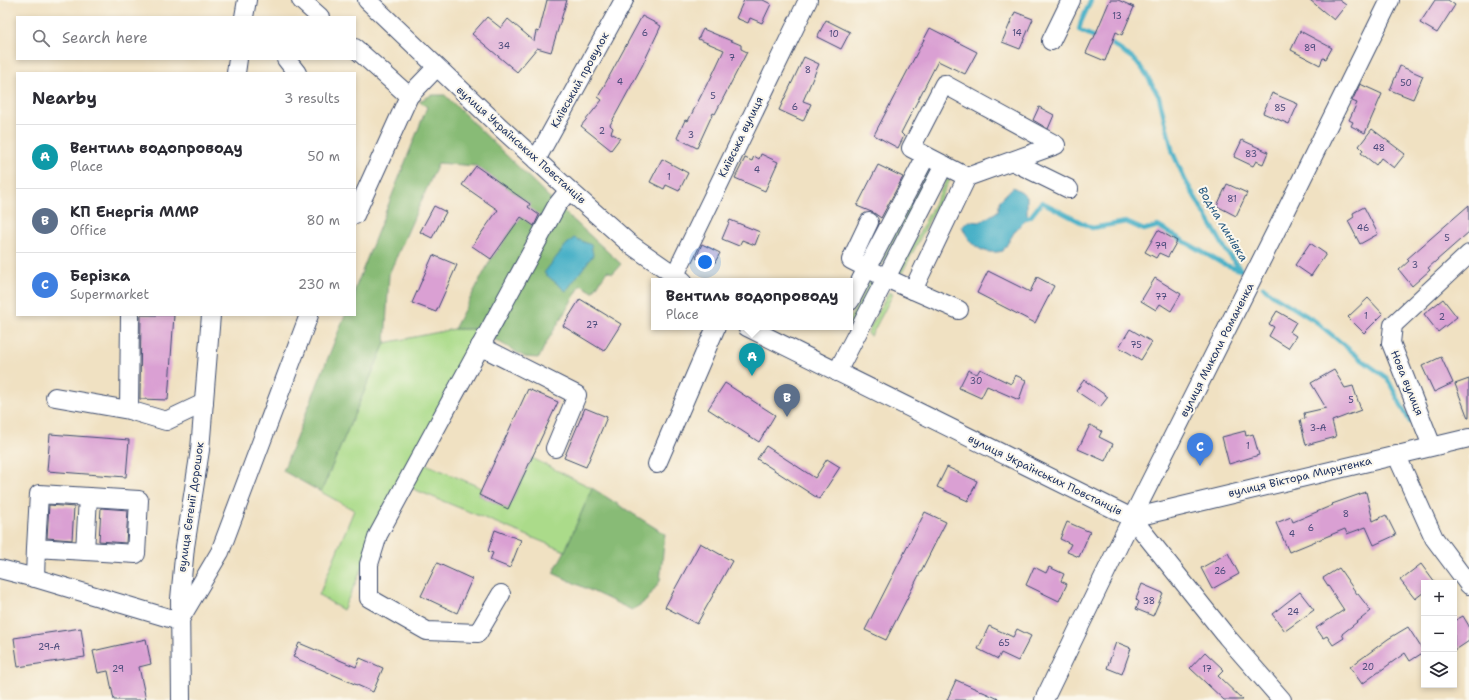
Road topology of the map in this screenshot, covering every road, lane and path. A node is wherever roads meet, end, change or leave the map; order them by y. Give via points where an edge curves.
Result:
1 (247, 0) edge
2 (301, 0) edge
3 (367, 0) edge
4 (624, 0) edge
5 (808, 0) edge
6 (1071, 0) edge
7 (1390, 0) edge
8 (244, 16) edge
9 (319, 16) edge
10 (1052, 41) dead end
11 (356, 49) edge
12 (238, 60) edge
13 (287, 60) edge
14 (436, 68) junction
15 (236, 72) edge
16 (296, 72) edge
17 (409, 96) junction
18 (926, 156) junction
19 (536, 160) junction
20 (1012, 161) junction
21 (944, 165) junction
22 (967, 177) junction
23 (1069, 189) dead end
24 (569, 190) junction
25 (356, 213) edge
26 (869, 222) dead end
27 (1469, 254) edge
28 (867, 268) junction
29 (679, 278) edge
30 (886, 278) junction
31 (913, 290) junction
32 (853, 295) edge
33 (959, 310) dead end
34 (130, 316) edge
35 (211, 316) edge
36 (310, 316) edge
37 (715, 330) edge
38 (753, 330) edge
39 (480, 346) junction
40 (837, 372) junction
41 (55, 397) dead end
42 (204, 403) junction
43 (129, 410) junction
44 (1469, 438) edge
45 (1432, 446) junction
46 (554, 448) dead end
47 (1396, 454) junction
48 (657, 464) dead end
49 (88, 497) junction
50 (1132, 518) junction
51 (36, 548) junction
52 (85, 551) junction
53 (0, 569) edge
54 (35, 578) junction
55 (1469, 586) edge
56 (501, 594) dead end
57 (179, 621) junction
58 (181, 700) edge
59 (1044, 700) edge
60 (1282, 700) edge

1 - 8 street
2 - 9 street
3 - 14 street, вулиця Українських Повстанців
4 - 19 street, Київський провулок
5 - 29 street, Київська вулиця
6 - 10 street
7 - 50 street, вулиця Миколи Романенка
11 - 17 street
12 - 15 street
13 - 16 street
14 - 17 street
14 - 19 street, вулиця Українських Повстанців
17 - 25 street
18 - 20 street via 912,148 944,84 1056,145
18 - 21 street
18 - 28 street
19 - 24 street, вулиця Українських Повстанців
20 - 22 street
20 - 23 street
21 - 22 street
21 - 30 street
22 - 31 street
24 - 29 street, вулиця Українських Повстанців via 630,244
24 - 39 street via 557,205
26 - 28 street via 850,260
27 - 45 street, Нова вулиця via 1393,325 1391,343
28 - 30 street
28 - 32 street
30 - 31 street
30 - 40 street
31 - 33 street
34 - 43 street
35 - 42 street, вулиця Євгенії Дорошок
36 - 57 street via 220,552
37 - 48 street
38 - 40 street, вулиця Українських Повстанців
39 - 46 street via 577,395
39 - 56 street via 378,535 369,564 369,598 427,631 478,633
40 - 50 street, вулиця Українських Повстанців
41 - 43 street
42 - 43 street via 166,421
42 - 57 street, вулиця Євгенії Дорошок via 197,473 181,577
44 - 45 street, вулиця Віктора Мирутенка
45 - 47 street, вулиця Віктора Мирутенка
47 - 50 street, вулиця Віктора Мирутенка
47 - 55 street via 1434,538
49 - 51 street via 39,494
49 - 52 street
49 - 52 street via 140,500 136,554
50 - 59 street, вулиця Миколи Романенка
50 - 60 street, вулиця Українських Повстанців
51 - 52 street
51 - 54 street
53 - 54 street
54 - 57 street
57 - 58 street, вулиця Євгенії Дорошок

